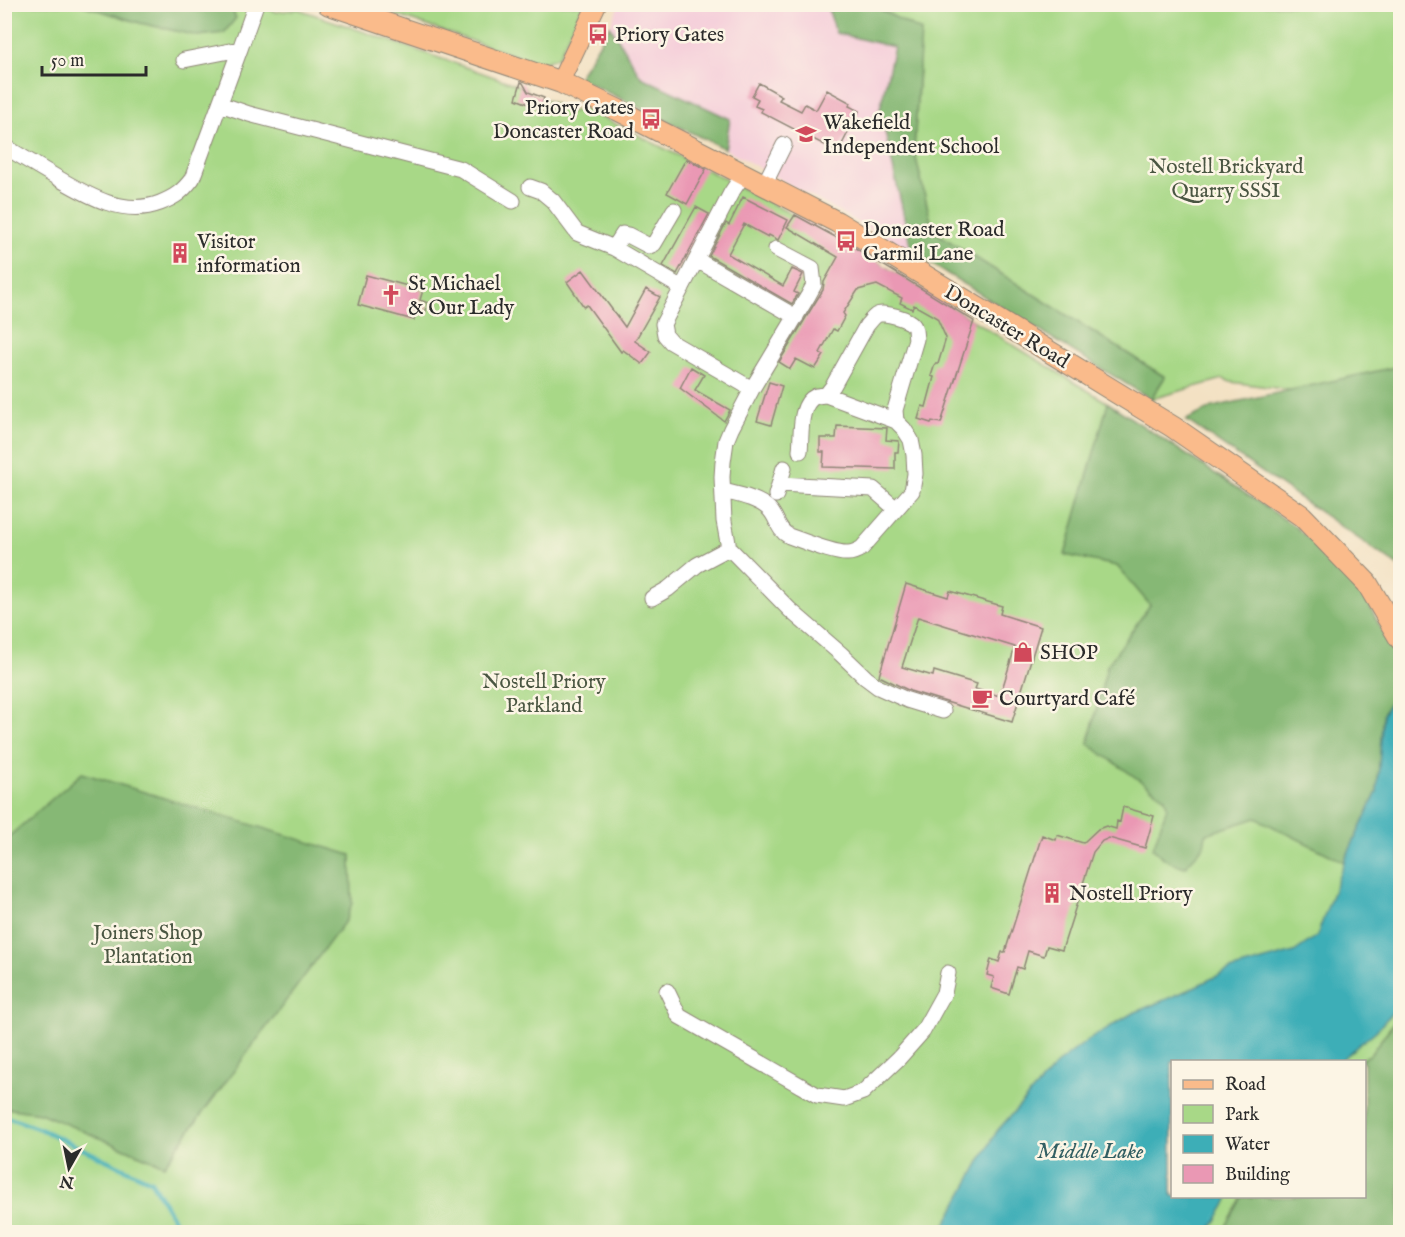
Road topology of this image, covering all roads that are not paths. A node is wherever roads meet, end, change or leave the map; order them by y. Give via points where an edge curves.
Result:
1 (256, 4) edge
2 (328, 4) edge
3 (597, 4) edge
4 (240, 49) junction
5 (184, 60) dead end
6 (560, 82) junction
7 (220, 104) junction
8 (784, 145) dead end
9 (4, 146) edge
10 (743, 175) junction
11 (764, 185) junction
12 (530, 187) dead end
13 (513, 201) dead end
14 (674, 210) dead end
15 (614, 248) junction
16 (776, 249) dead end
17 (697, 260) junction
18 (682, 288) junction
19 (795, 317) junction
20 (752, 388) junction
21 (826, 395) junction
22 (896, 421) junction
23 (800, 451) dead end
24 (784, 468) dead end
25 (723, 491) junction
26 (896, 509) junction
27 (729, 548) junction
28 (652, 598) dead end
29 (1400, 638) edge
30 (943, 711) dead end
31 (948, 973) dead end
32 (667, 991) dead end

1 - 4 lane
2 - 6 highway, Doncaster Road
3 - 6 main road
4 - 5 lane
4 - 7 lane
6 - 10 highway, Doncaster Road
7 - 9 lane via 192,179 183,191 151,207 123,207 84,194
7 - 13 lane via 462,169
8 - 11 lane
10 - 11 highway, Doncaster Road
10 - 17 lane
11 - 29 highway, Doncaster Road via 837,222 1149,411 1302,516 1367,583
12 - 15 lane via 553,201 577,233
14 - 15 lane via 654,244 649,246 622,234
15 - 18 lane
16 - 19 lane via 812,268 814,285
17 - 18 lane
17 - 19 lane
18 - 20 lane via 663,324 665,335
19 - 20 lane
20 - 25 lane via 726,441
21 - 22 lane
21 - 22 lane via 876,315 884,313 912,322 916,339 895,410
21 - 23 lane via 816,396 806,404
22 - 26 lane via 911,440 915,474 912,491
24 - 26 lane via 778,489 873,489
25 - 26 lane via 762,504 783,533 846,554 862,548
25 - 27 lane
27 - 28 lane via 697,565
27 - 30 lane via 866,678 907,700
31 - 32 lane via 944,993 923,1031 863,1092 844,1099 817,1095 679,1016

